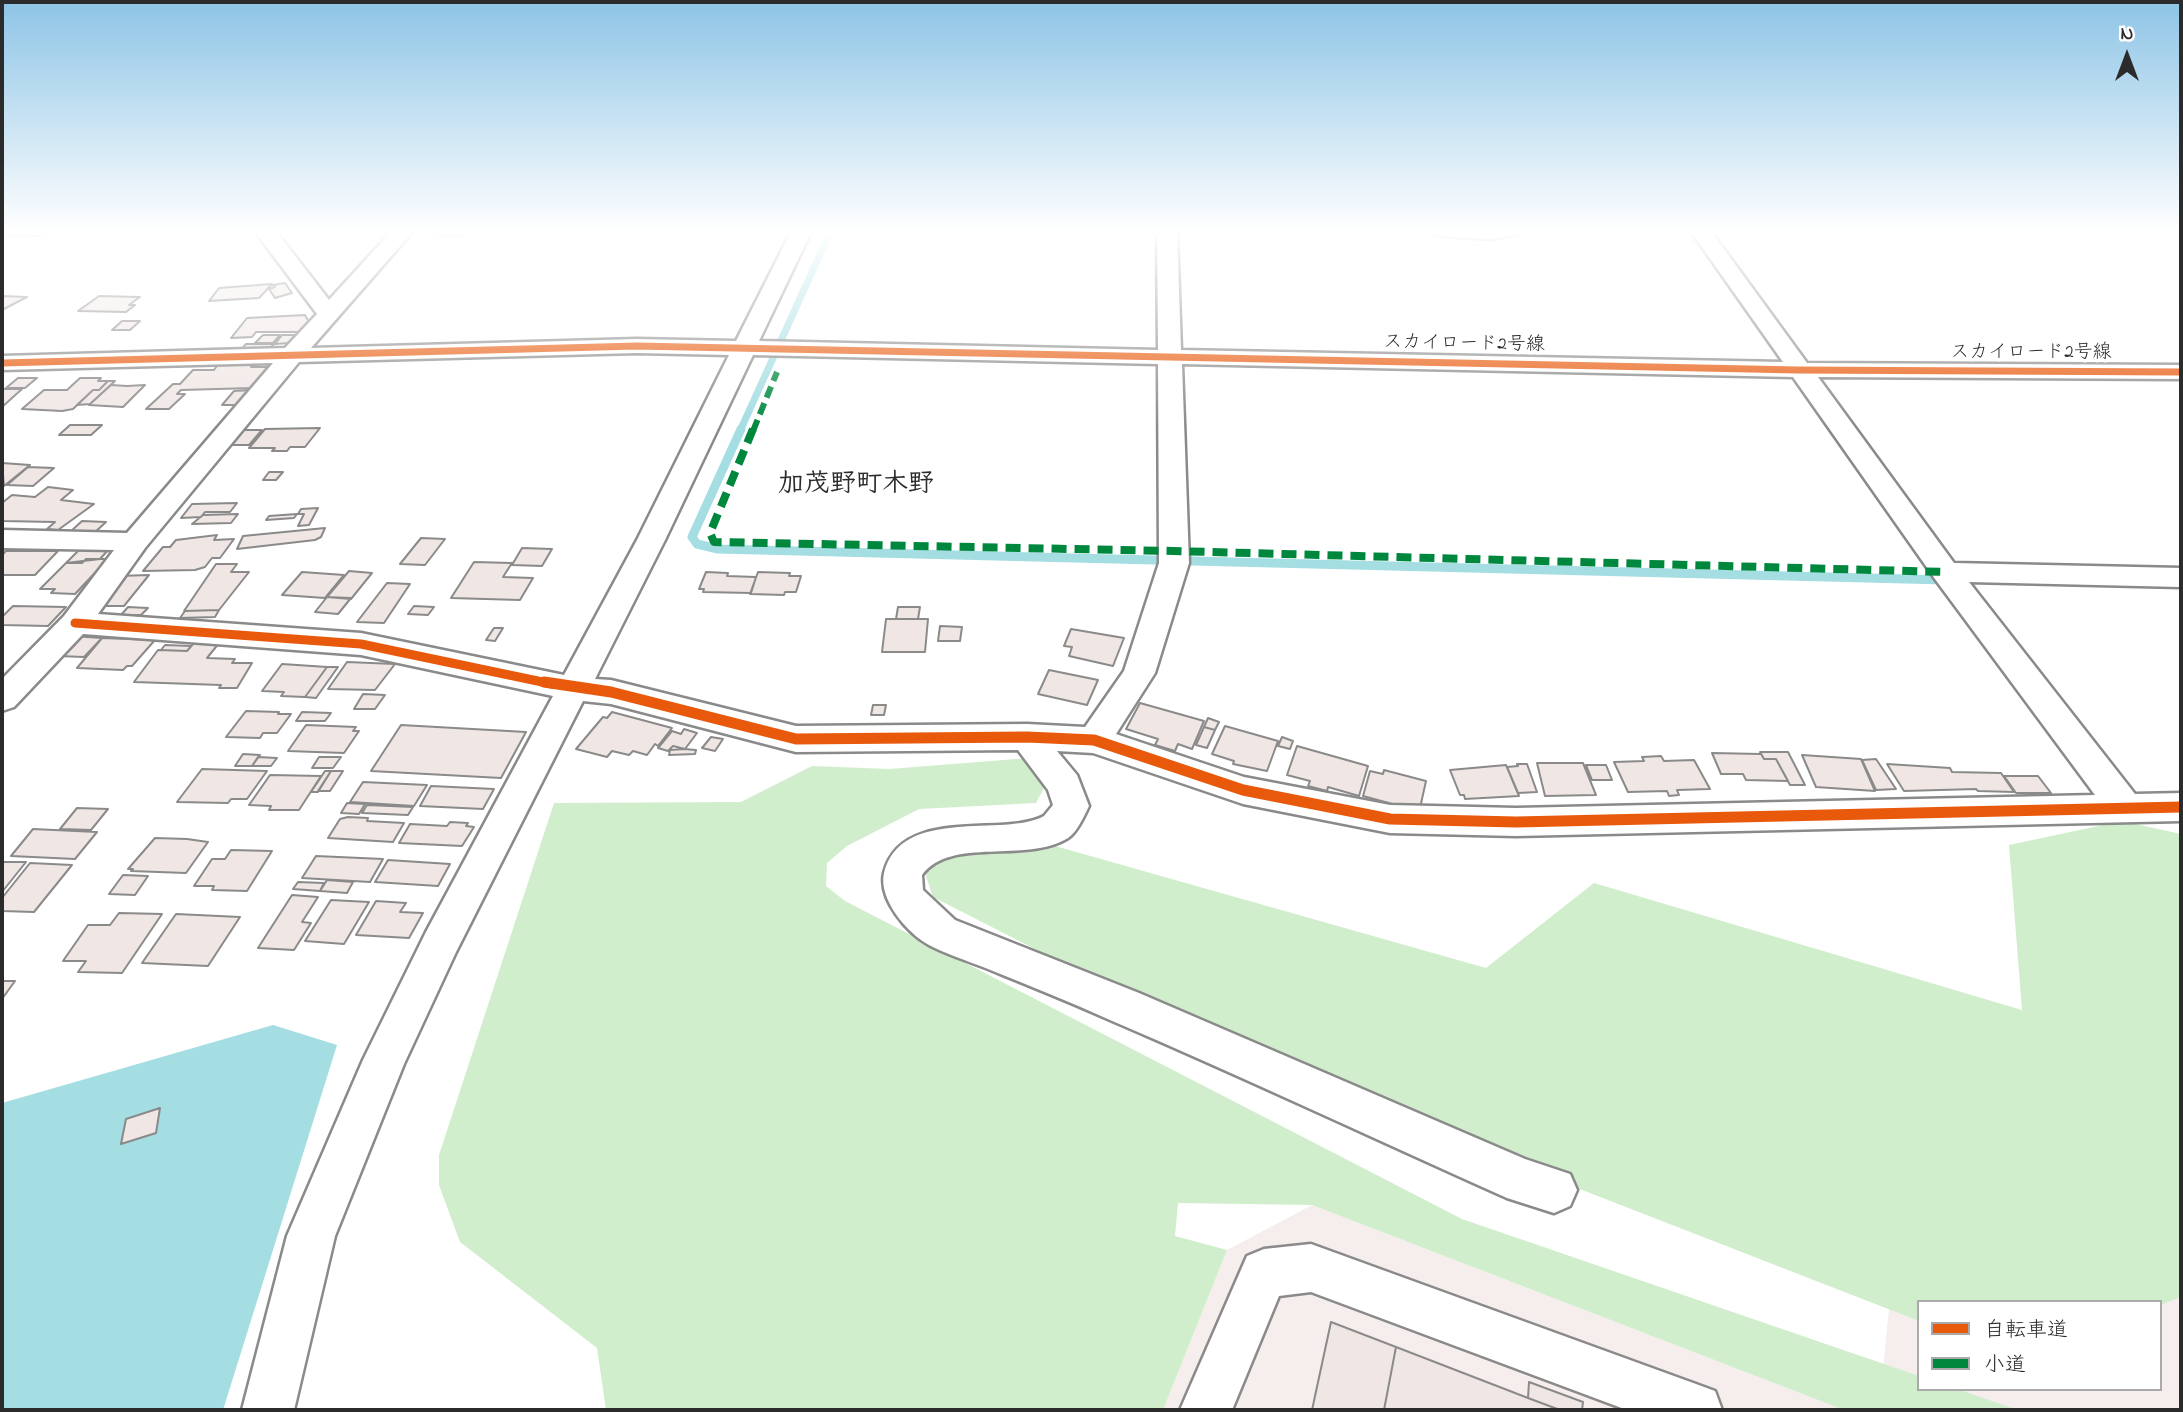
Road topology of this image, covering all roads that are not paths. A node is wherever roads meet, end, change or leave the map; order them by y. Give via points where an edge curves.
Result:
1 (314, 296) edge
2 (346, 296) edge
3 (777, 296) edge
4 (1169, 296) edge
5 (1746, 296) edge
6 (329, 315) junction
7 (757, 348) junction
8 (292, 355) junction
9 (1171, 355) junction
10 (2, 363) edge
11 (1798, 370) junction
12 (2181, 372) edge
13 (2, 539) edge
14 (135, 542) junction
15 (2181, 577) edge
16 (1949, 578) junction
17 (75, 623) junction
18 (575, 689) junction
19 (2, 699) edge
20 (1027, 737) junction
21 (1094, 740) junction
22 (2181, 807) edge
23 (2126, 809) junction
24 (1554, 1190) dead end
25 (268, 1410) edge
26 (1206, 1410) edge
27 (1696, 1410) edge

1 - 6 street
2 - 6 street
3 - 7 street
4 - 9 street
5 - 11 street
6 - 8 street
7 - 8 street, スカイロード2号線
7 - 9 street, スカイロード2号線
7 - 18 street
8 - 10 street, スカイロード2号線
8 - 14 street
9 - 11 street, スカイロード2号線
9 - 21 street via 1175,560 1139,673
11 - 12 street, スカイロード2号線
11 - 16 street
13 - 14 street
14 - 17 street
15 - 16 street
16 - 23 street
17 - 18 street via 361,644
17 - 19 street
18 - 20 street via 611,692 796,739
18 - 25 street via 384,1060 311,1236
20 - 21 street
20 - 24 street via 1064,785 1071,806 1057,827 1032,835 977,837 916,853 903,872 904,897 941,932 1124,1006 1523,1182
21 - 23 street via 1243,790 1390,819 1516,822
22 - 23 street
26 - 27 street via 1265,1273 1311,1268

